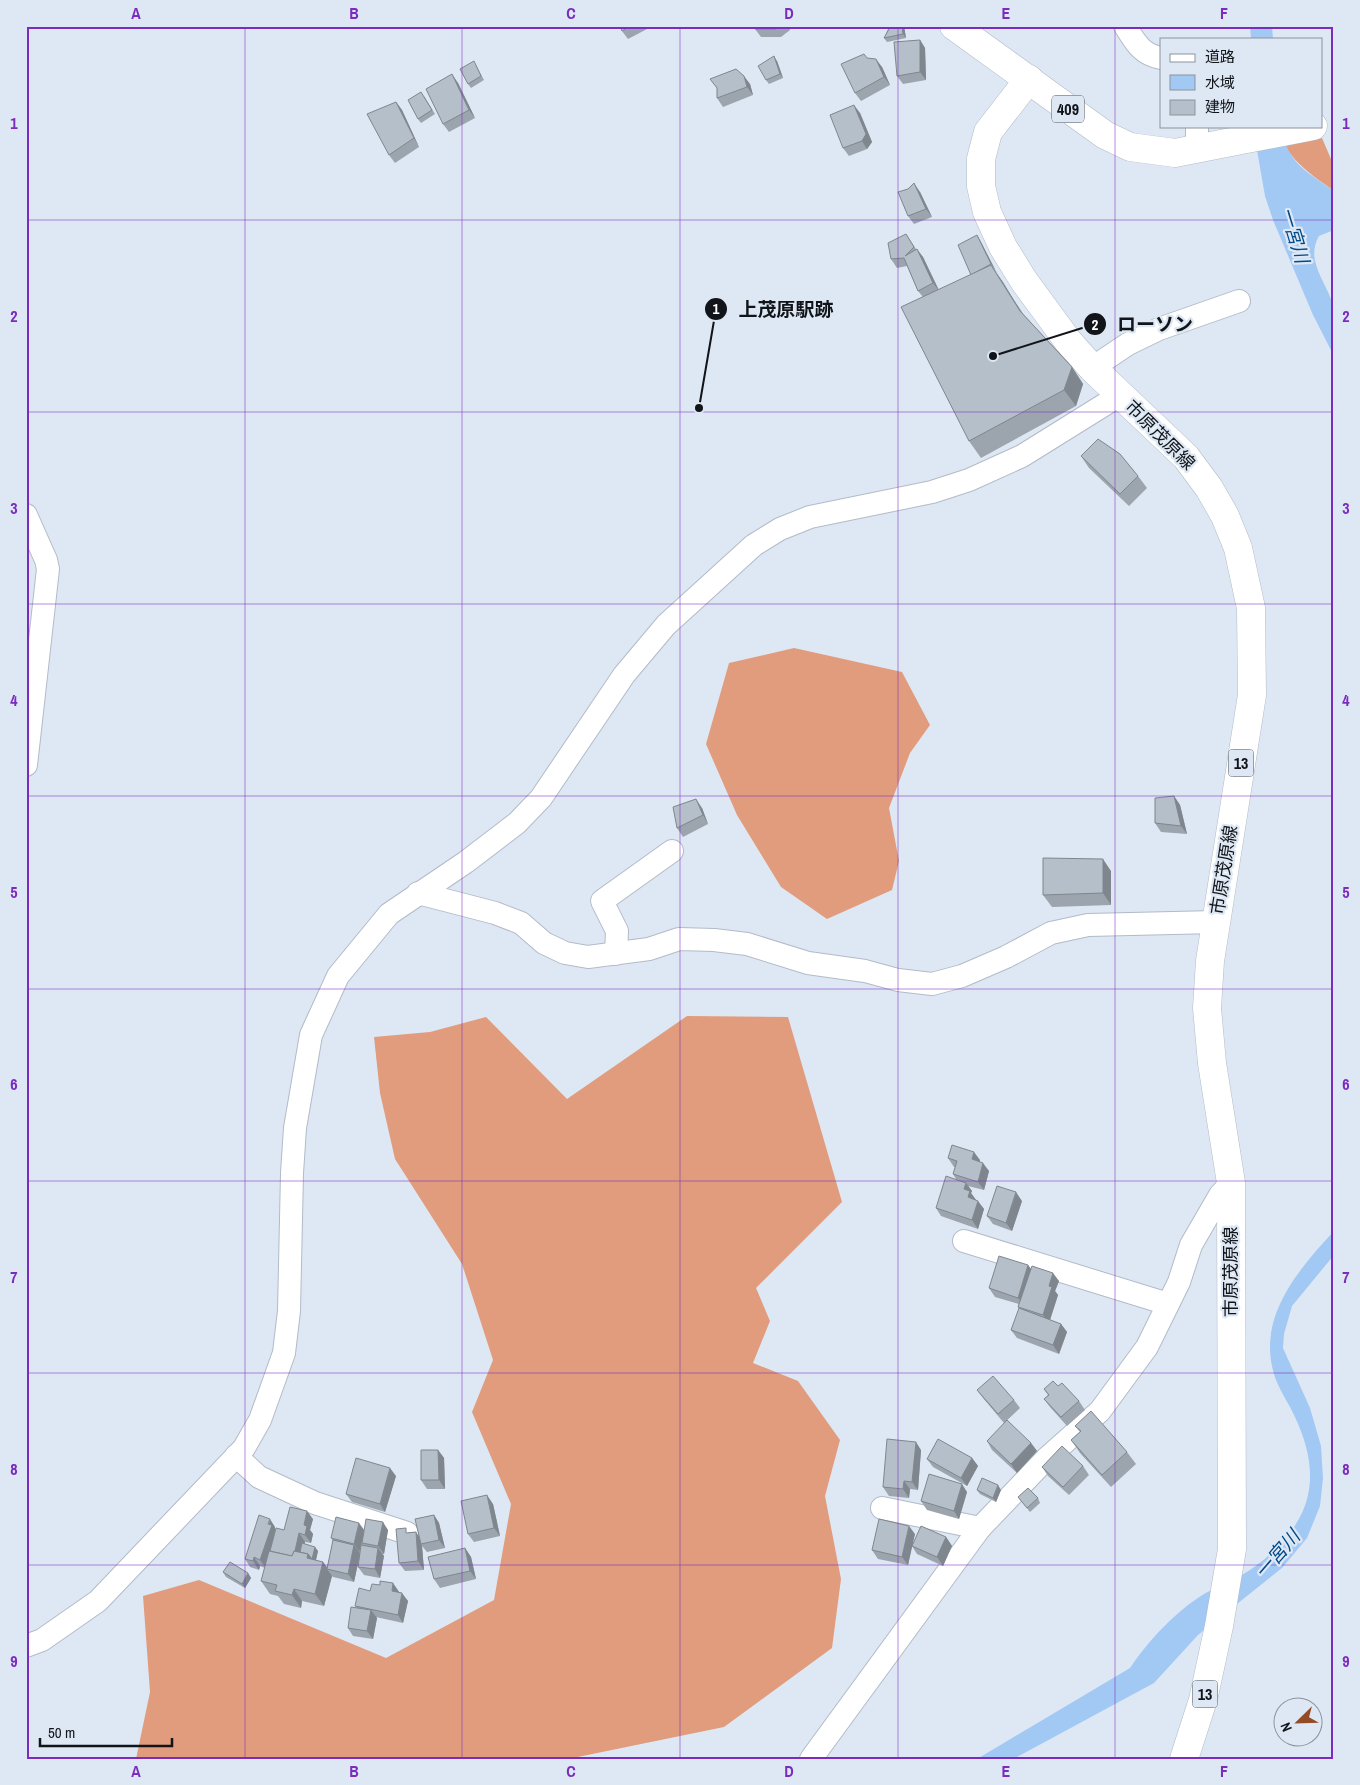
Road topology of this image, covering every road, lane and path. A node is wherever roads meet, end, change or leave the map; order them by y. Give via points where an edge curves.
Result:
1 (954, 26) edge
2 (1125, 26) edge
3 (1160, 58) edge
4 (1029, 80) junction
5 (1292, 128) edge
6 (1197, 137) edge
7 (1239, 301) dead end
8 (1092, 368) junction
9 (1120, 395) junction
10 (26, 515) edge
11 (26, 765) edge
12 (672, 851) dead end
13 (418, 893) junction
14 (1216, 922) junction
15 (616, 954) junction
16 (1231, 1183) junction
17 (964, 1241) dead end
18 (1168, 1304) junction
19 (236, 1456) junction
20 (882, 1508) dead end
21 (980, 1528) junction
22 (407, 1533) edge
23 (26, 1646) edge
24 (811, 1759) edge
25 (1184, 1759) edge

1 - 4 main road, 409
2 - 3 street via 1148,55
4 - 6 main road, 409 via 1105,135 1130,146 1175,153
4 - 8 main road, 市原茂原線 / 13 via 988,132 981,159 981,186 987,212 1003,247 1045,311
5 - 6 main road, 409
7 - 8 street via 1160,329 1128,344
8 - 9 main road, 市原茂原線 / 13
9 - 13 street via 1022,456 969,480 932,492 810,518 780,529 754,545 666,625 624,675 541,798 517,823
9 - 14 main road, 市原茂原線 / 13 via 1186,457 1209,488 1238,548 1251,608 1252,695
10 - 11 street via 48,569
12 - 15 street via 602,901 616,931
13 - 15 street via 487,910 521,923 544,943 565,953 588,957
13 - 19 street via 389,914 338,976 310,1035 295,1128 289,1311 284,1353 260,1420
14 - 15 street via 1088,925 1051,933 962,976 932,984 808,963 747,944 714,940 679,939 649,949
14 - 16 main road, 市原茂原線 / 13 via 1207,1008 1212,1063
16 - 18 street via 1220,1195 1191,1245
16 - 25 main road, 市原茂原線 / 13 via 1232,1548 1203,1700
17 - 18 street
18 - 21 street via 1147,1347 1100,1411 1047,1458
19 - 22 street via 259,1477 315,1503
19 - 23 street via 98,1601 42,1640
20 - 21 street
21 - 24 street

